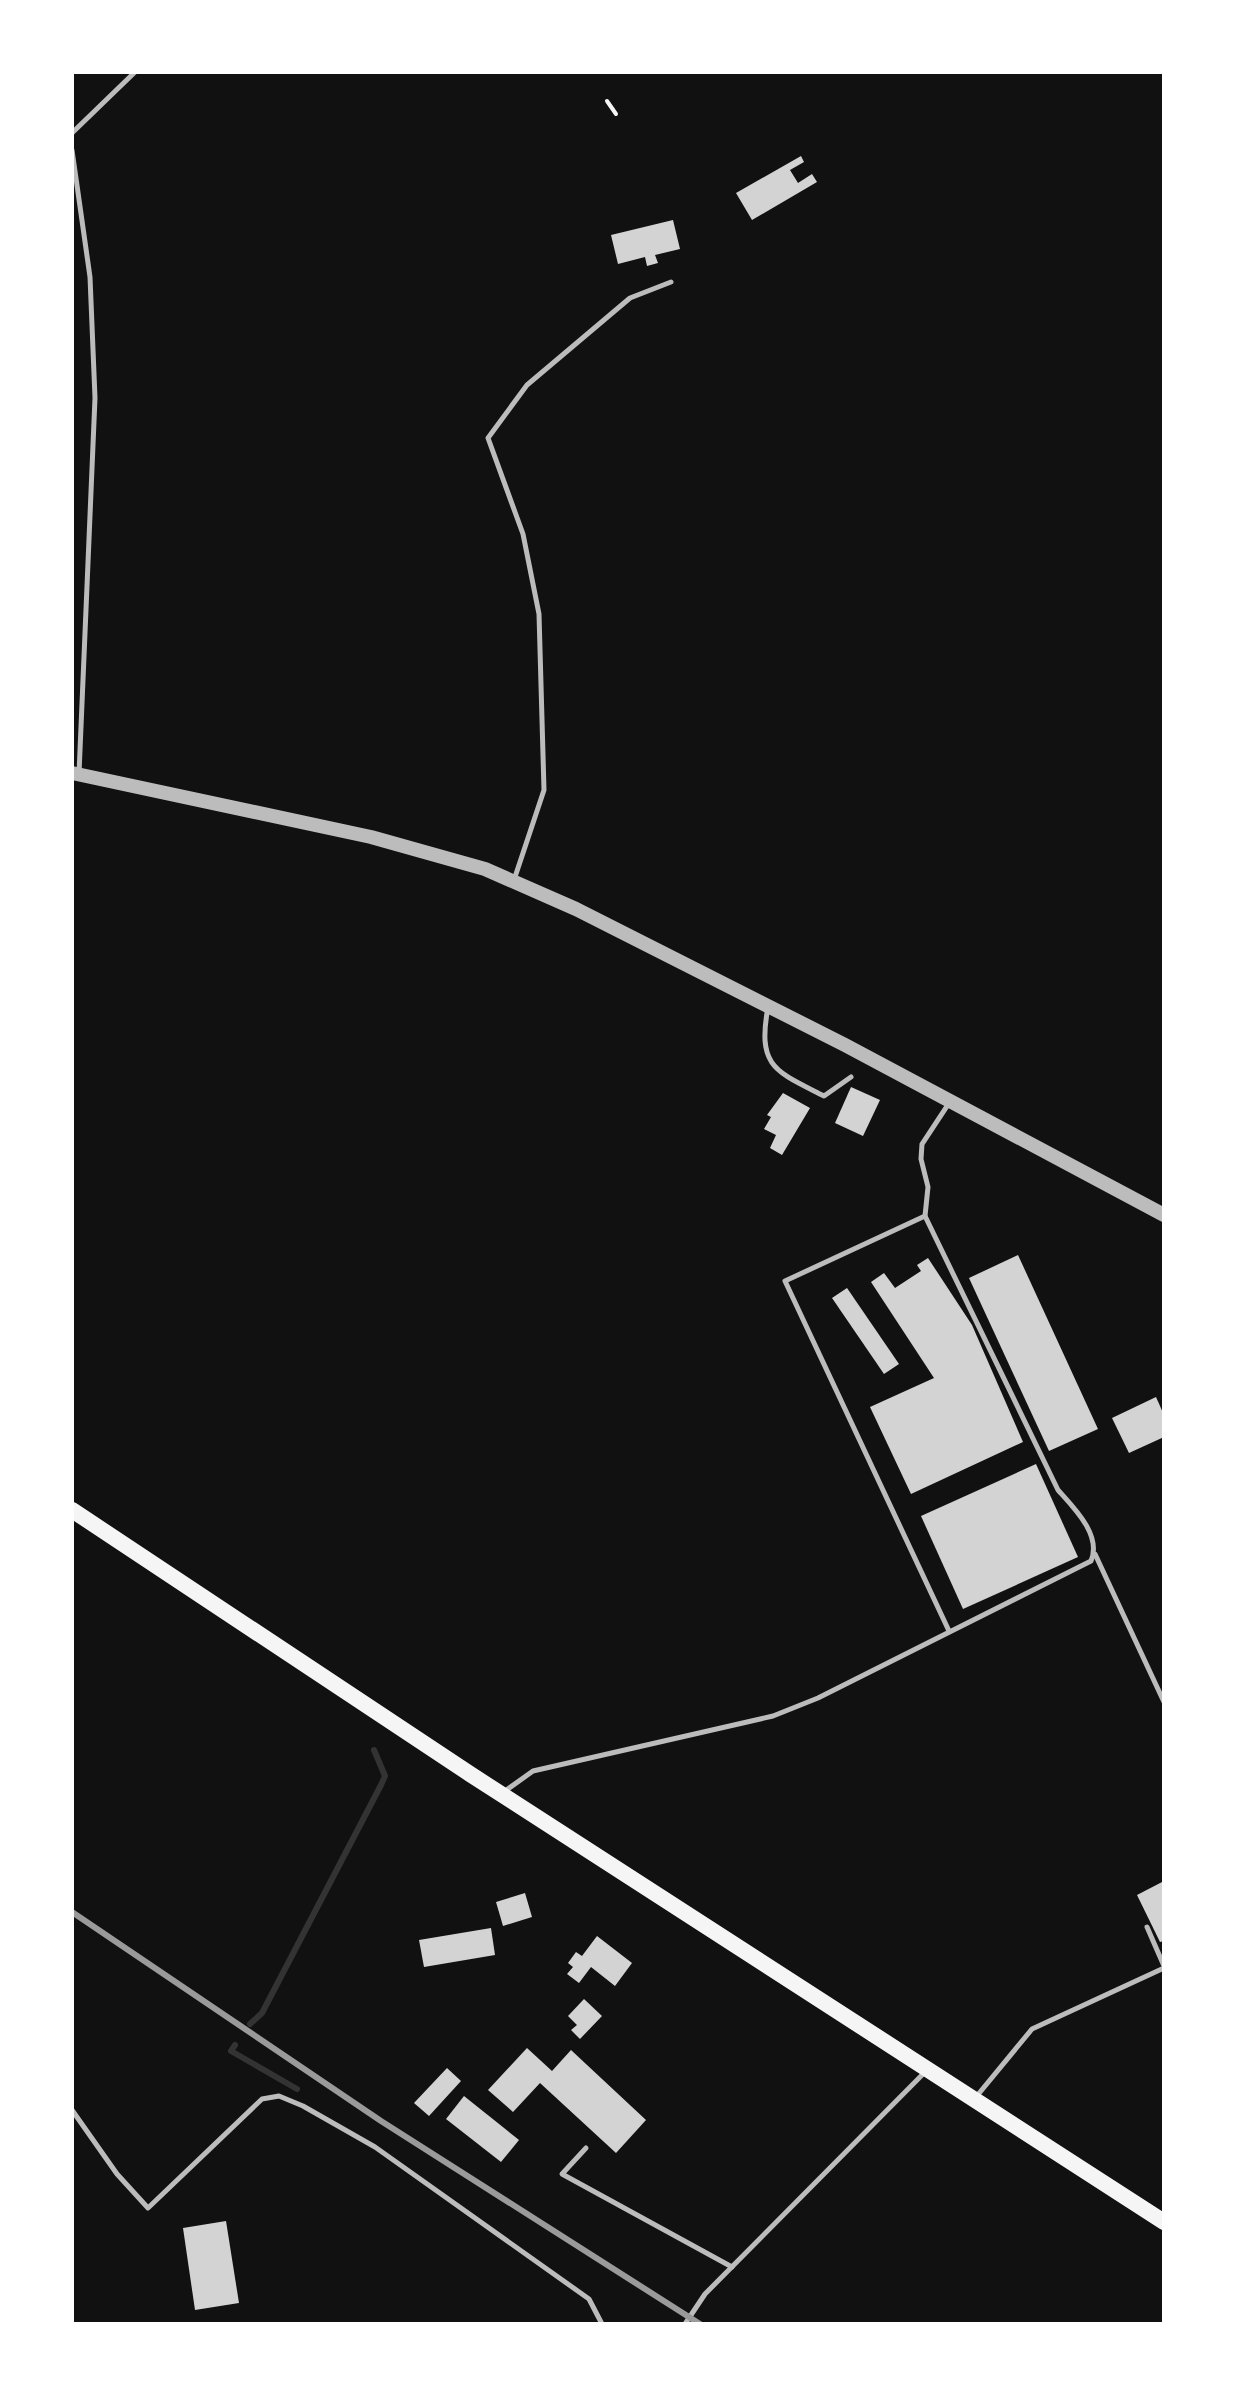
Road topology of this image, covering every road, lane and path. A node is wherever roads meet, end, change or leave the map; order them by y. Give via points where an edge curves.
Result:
1 (135, 72) edge
2 (607, 101) dead end
3 (616, 114) dead end
4 (72, 133) edge
5 (72, 150) edge
6 (671, 282) dead end
7 (75, 774) edge
8 (514, 881) junction
9 (768, 1006) junction
10 (851, 1077) dead end
11 (950, 1101) junction
12 (1164, 1215) edge
13 (925, 1216) junction
14 (72, 1510) edge
15 (1095, 1553) junction
16 (949, 1631) junction
17 (1164, 1702) edge
18 (501, 1794) junction
19 (1147, 1927) dead end
20 (1164, 1967) edge
21 (928, 2068) junction
22 (975, 2098) junction
23 (72, 2110) edge
24 (586, 2148) dead end
25 (1164, 2222) edge
26 (732, 2267) junction
27 (602, 2324) edge
28 (685, 2324) edge

1 - 4 lane
2 - 3 path
5 - 7 lane via 90,277 95,398
6 - 8 lane via 630,298 527,385 488,438 523,534 539,614 544,790
7 - 8 street via 371,837
8 - 9 street
9 - 10 lane via 763,1043 768,1061 781,1074 824,1096
9 - 11 street
11 - 12 street
11 - 13 lane via 922,1144 928,1187
13 - 15 lane via 1058,1490 1081,1515
13 - 16 lane via 785,1281
14 - 18 main road
15 - 16 lane via 1091,1561
15 - 17 lane
16 - 18 lane via 773,1716 533,1771
18 - 21 main road
19 - 20 lane
20 - 22 lane via 1032,2029
21 - 22 main road
21 - 26 lane
22 - 25 main road
23 - 27 lane via 148,2208 262,2099 279,2096 375,2147 589,2299
24 - 26 lane via 562,2174
26 - 28 lane

